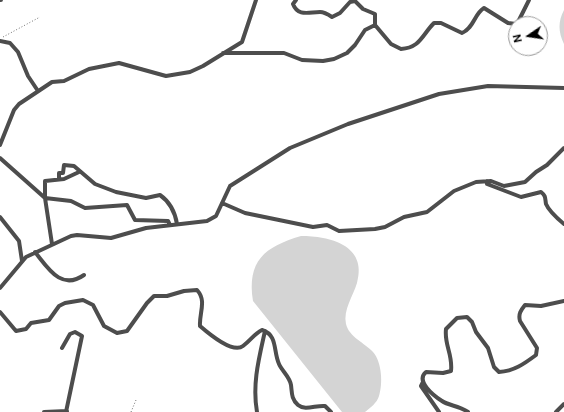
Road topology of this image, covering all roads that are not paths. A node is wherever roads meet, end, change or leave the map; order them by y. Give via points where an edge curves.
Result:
1 (256, 0) edge
2 (296, 0) edge
3 (529, 0) edge
4 (520, 16) edge
5 (508, 23) edge
6 (375, 25) junction
7 (0, 39) edge
8 (223, 53) junction
9 (564, 88) edge
10 (38, 91) junction
11 (0, 145) edge
12 (564, 148) edge
13 (0, 158) edge
14 (79, 172) junction
15 (60, 179) junction
16 (487, 181) junction
17 (45, 198) junction
18 (222, 204) junction
19 (0, 217) edge
20 (177, 224) junction
21 (564, 224) edge
22 (170, 225) junction
23 (52, 244) junction
24 (35, 252) junction
25 (22, 261) junction
26 (84, 275) dead end
27 (0, 288) edge
28 (564, 301) edge
29 (0, 312) edge
30 (266, 331) junction
31 (62, 348) dead end
32 (423, 382) junction
33 (564, 404) edge
34 (44, 412) edge
35 (66, 412) edge
36 (257, 412) edge
37 (331, 412) edge
38 (439, 412) edge
39 (468, 412) edge
40 (556, 412) edge

1 - 8 street via 242,42
2 - 6 street via 296,10 321,12 332,17 340,13 350,2 355,1 363,10 375,14
3 - 4 street
5 - 6 street via 484,8 479,11 467,31 462,33 441,23 434,23 422,40 400,49 391,44
6 - 8 street via 366,30 356,45 334,60 302,60 284,52
7 - 10 street via 10,43 18,52 28,76
8 - 10 street via 190,72 160,75 119,63 89,69
9 - 18 street via 477,87 439,94 356,122 290,148 236,182 226,192
10 - 11 street via 14,110
12 - 16 street via 526,182 504,186
13 - 17 street
14 - 15 street
14 - 15 street via 74,166 64,165 63,173 59,173
14 - 20 street via 95,184 116,192 141,197 160,196 172,209
15 - 17 street via 45,181
16 - 18 street via 476,182 454,191 427,212 404,217 375,229 339,231 327,225 312,227 245,213
16 - 21 street via 487,184 521,197 541,192 546,196 550,210
17 - 22 street via 70,201 85,208 127,205 135,220 168,221
17 - 23 street
18 - 20 street via 216,216 207,221
19 - 25 street via 19,241
20 - 22 street
22 - 23 street via 141,229 111,238 77,235
23 - 24 street
24 - 25 street
24 - 26 street via 58,278 72,280
25 - 27 street
28 - 32 street via 541,306 525,305 519,316 520,321 537,348 536,355 518,368 509,371 499,372 494,367 488,348 472,322 467,317 457,318 446,329 445,336 452,361 450,371 426,372 422,375
29 - 30 street via 16,332 26,329 30,322 49,320 59,306 65,303 83,300 93,305 104,326 117,333 127,331 154,296 197,290 203,304 200,326 220,340 239,348 255,333
30 - 36 street via 257,367
30 - 37 street via 273,338 279,363 289,378 293,398 297,404 307,408 325,406
31 - 35 street via 70,334 75,332 82,336
32 - 38 street via 421,386
32 - 39 street via 442,402 460,406
33 - 40 street
34 - 35 street

